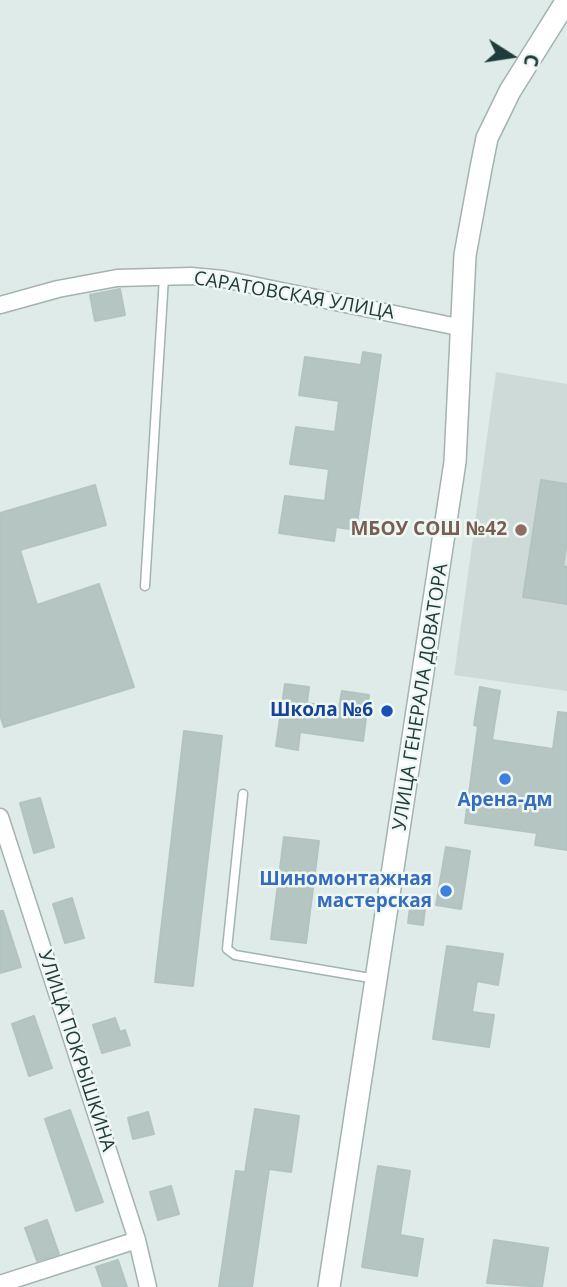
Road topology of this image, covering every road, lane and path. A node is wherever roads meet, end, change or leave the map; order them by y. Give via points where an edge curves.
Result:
1 (567, 0) edge
2 (163, 276) junction
3 (0, 305) edge
4 (463, 328) junction
5 (145, 586) dead end
6 (243, 794) dead end
7 (0, 817) edge
8 (377, 979) junction
9 (137, 1240) junction
10 (0, 1284) edge
11 (148, 1287) edge
12 (330, 1287) edge

1 - 4 street, УЛИЦА ГЕНЕРАЛА ДОВАТОРА via 510,91 487,138 466,255
2 - 3 street, САРАТОВСКАЯ УЛИЦА via 70,286
2 - 4 street, САРАТОВСКАЯ УЛИЦА via 223,279
2 - 5 lane
4 - 8 street, УЛИЦА ГЕНЕРАЛА ДОВАТОРА via 455,462
6 - 8 lane via 227,949 235,955
7 - 9 street, УЛИЦА ПОКРЫШКИНА
8 - 12 street, УЛИЦА ГЕНЕРАЛА ДОВАТОРА
9 - 10 street
9 - 11 street, УЛИЦА ПОКРЫШКИНА

